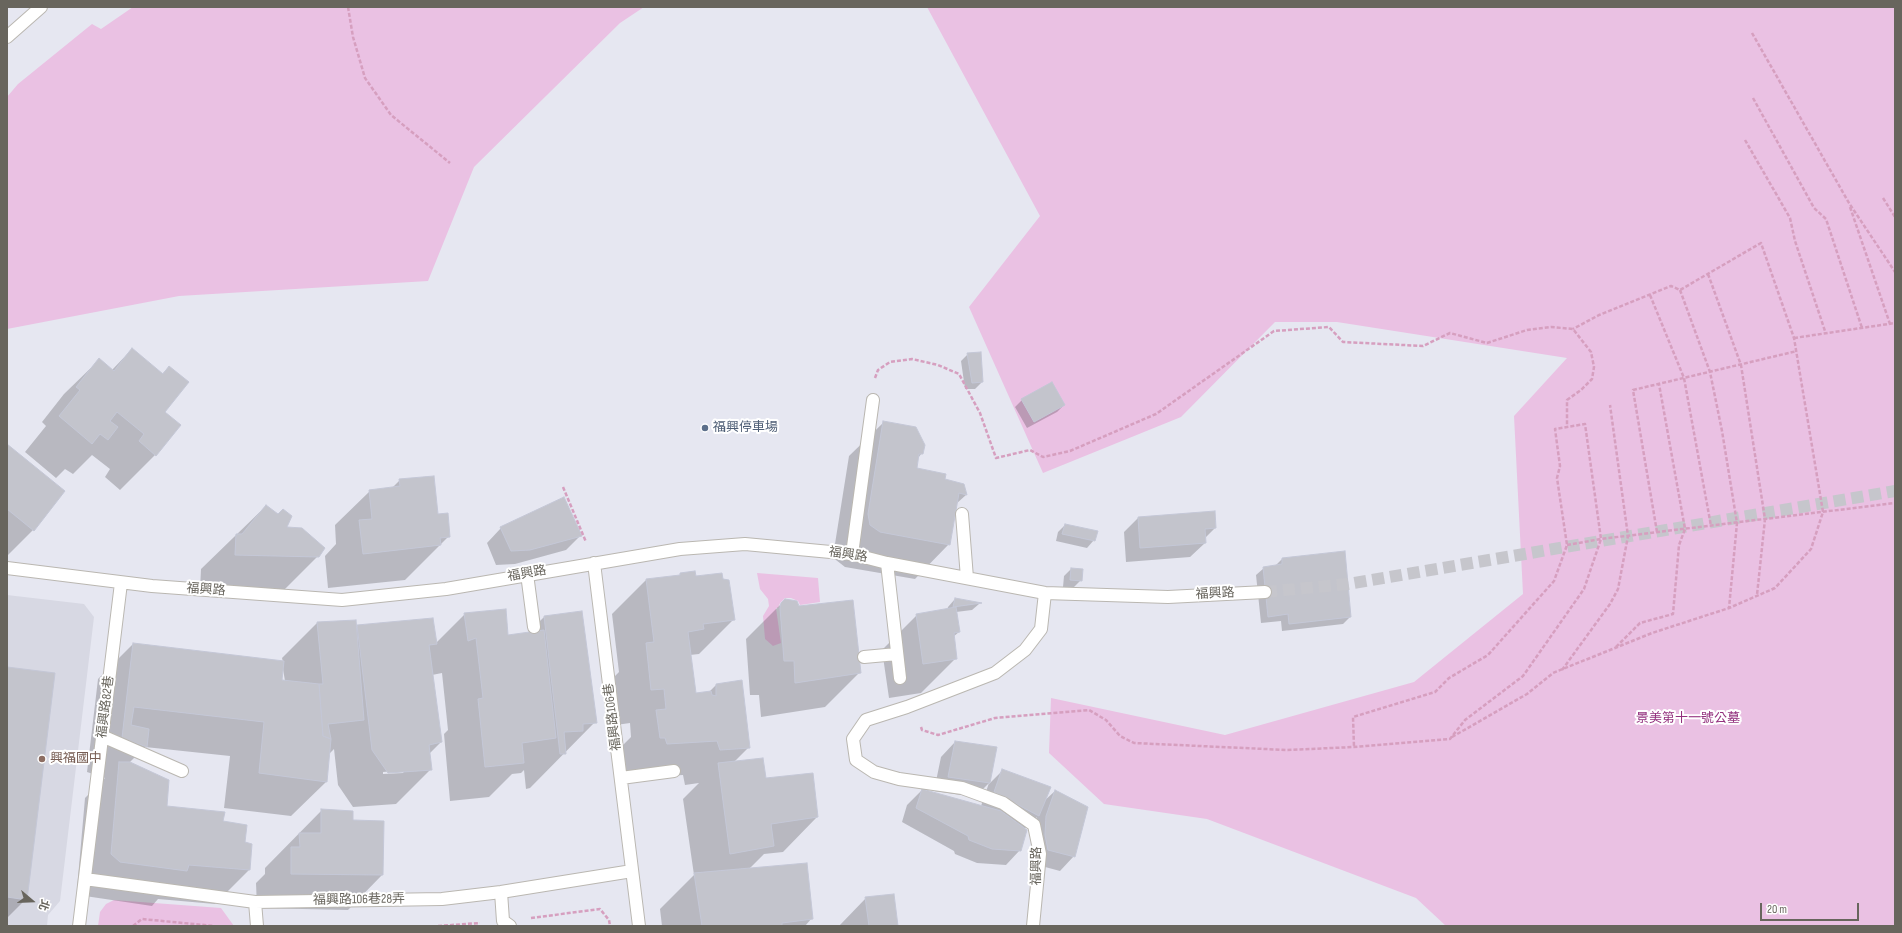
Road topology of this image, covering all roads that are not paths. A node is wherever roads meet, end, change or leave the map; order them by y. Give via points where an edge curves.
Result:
1 (41, 7) edge
2 (7, 37) edge
3 (873, 400) road end
4 (962, 514) dead end
5 (852, 554) junction
6 (7, 557) edge
7 (594, 562) junction
8 (888, 563) junction
9 (9, 568) edge
10 (527, 574) junction
11 (966, 578) junction
12 (121, 583) junction
13 (1265, 592) tunnel mouth
14 (1044, 593) junction
15 (534, 627) dead end
16 (897, 654) junction
17 (864, 657) dead end
18 (900, 678) dead end
19 (102, 736) junction
20 (182, 771) dead end
21 (674, 771) dead end
22 (621, 778) junction
23 (632, 871) junction
24 (85, 879) junction
25 (501, 892) junction
26 (255, 902) junction
27 (79, 926) edge
28 (257, 926) edge
29 (510, 926) edge
30 (639, 926) edge
31 (1033, 926) edge

1 - 2 street
3 - 5 street
4 - 11 street
5 - 7 street, 福興路 via 745,544 680,549
5 - 8 street, 福興路
6 - 9 street
7 - 10 street, 福興路
7 - 22 street, 福興路106巷
8 - 11 street, 福興路
8 - 16 street
9 - 12 street, 福興路
10 - 12 street, 福興路 via 446,589 342,600
10 - 15 street
11 - 14 street, 福興路
12 - 19 street, 福興路82巷
13 - 14 street, 福興路 via 1168,597
14 - 31 street, 福興路 via 1041,629 1025,650 995,673 866,720 853,739 856,760 874,772 962,788 1003,804 1034,825 1040,854
16 - 17 street
16 - 18 street
19 - 20 street
19 - 24 street, 福興路82巷
21 - 22 street
22 - 23 street, 福興路106巷
23 - 25 street, 福興路106巷28弄
23 - 30 street, 福興路106巷
24 - 26 street, 福興路106巷28弄
24 - 27 street, 福興路82巷
25 - 26 street, 福興路106巷28弄 via 442,899
25 - 29 street via 503,921
26 - 28 street

